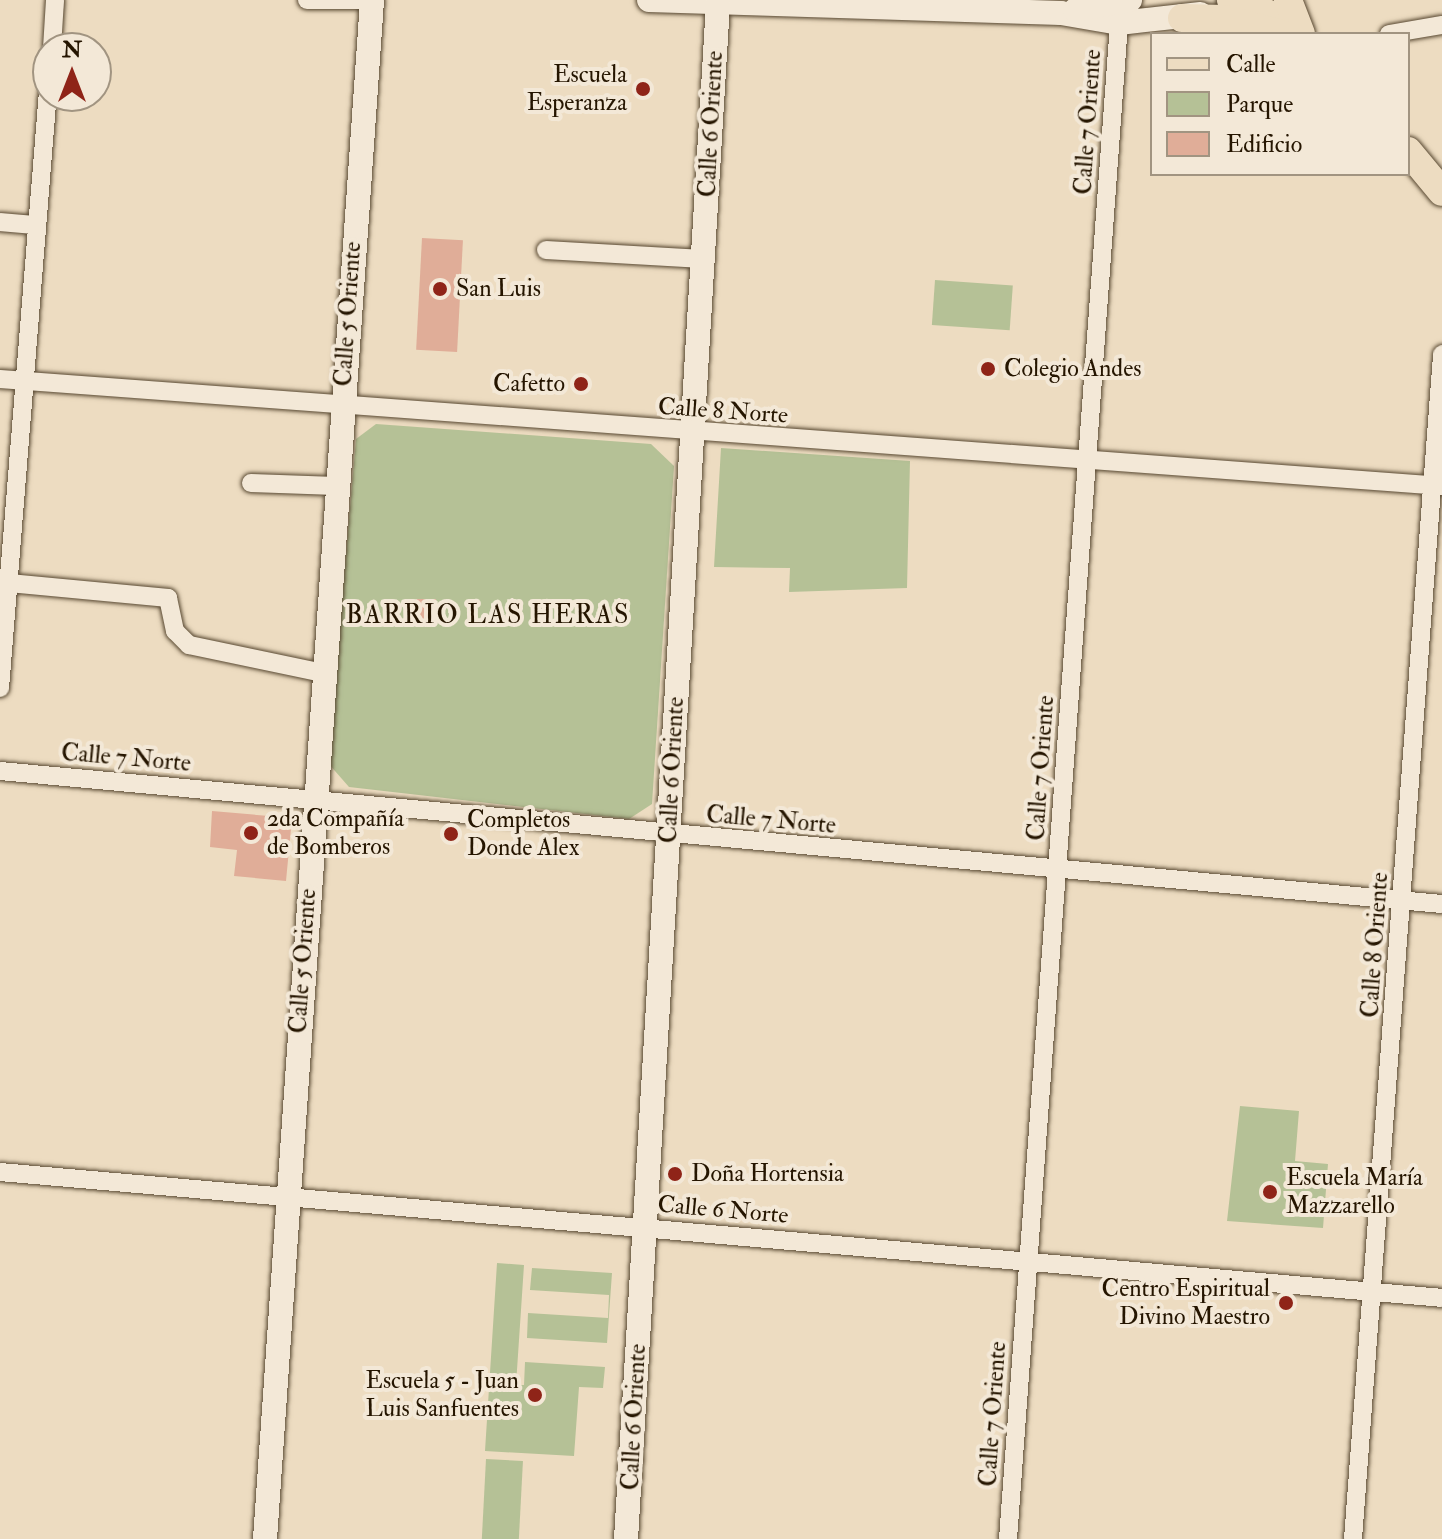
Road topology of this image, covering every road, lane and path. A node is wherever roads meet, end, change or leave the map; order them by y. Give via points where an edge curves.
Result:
1 (55, 0) edge
2 (307, 0) edge
3 (371, 0) edge
4 (649, 0) edge
5 (1130, 0) edge
6 (1231, 0) edge
7 (718, 2) edge
8 (1120, 12) edge
9 (1182, 18) junction
10 (1287, 20) edge
11 (1442, 25) edge
12 (53, 32) edge
13 (1401, 32) edge
14 (46, 112) edge
15 (1410, 153) edge
16 (1442, 192) edge
17 (0, 222) edge
18 (37, 225) junction
19 (546, 250) dead end
20 (703, 259) junction
21 (1442, 354) edge
22 (0, 379) edge
23 (25, 381) junction
24 (341, 407) junction
25 (692, 432) junction
26 (9, 457) edge
27 (1088, 464) junction
28 (251, 483) dead end
29 (336, 486) junction
30 (1437, 486) edge
31 (7, 524) edge
32 (9, 583) junction
33 (323, 673) junction
34 (0, 688) edge
35 (0, 771) edge
36 (314, 799) junction
37 (669, 834) junction
38 (1057, 872) junction
39 (1403, 901) junction
40 (1442, 904) edge
41 (0, 1172) edge
42 (287, 1196) junction
43 (645, 1227) junction
44 (1028, 1261) junction
45 (1372, 1293) junction
46 (1442, 1298) edge
47 (265, 1539) edge
48 (626, 1539) edge
49 (1008, 1539) edge
50 (1353, 1539) edge

1 - 12 street
2 - 3 street
3 - 24 main road, Calle 5 Oriente
4 - 7 main road
5 - 8 main road
6 - 9 main road
6 - 10 main road
7 - 8 main road
7 - 20 main road, Calle 6 Oriente
8 - 9 main road
8 - 27 street, Calle 7 Oriente
9 - 10 main road
11 - 13 street
14 - 18 street
15 - 16 main road
17 - 18 street
18 - 23 street
19 - 20 street
20 - 25 main road, Calle 6 Oriente
21 - 30 street, Calle 8 Oriente
22 - 23 street, Calle 8 Norte
23 - 24 street, Calle 8 Norte
23 - 26 street
24 - 25 street, Calle 8 Norte
24 - 29 main road, Calle 5 Oriente
25 - 27 street, Calle 8 Norte
25 - 37 main road, Calle 6 Oriente
26 - 31 street
27 - 30 street, Calle 8 Norte
27 - 38 street, Calle 7 Oriente
28 - 29 street
29 - 33 main road, Calle 5 Oriente
30 - 39 street, Calle 8 Oriente
31 - 32 street
32 - 33 street via 168,598 175,631 189,645
32 - 34 street
33 - 36 main road, Calle 5 Oriente
35 - 36 street, Calle 7 Norte
36 - 37 street, Calle 7 Norte
36 - 42 main road, Calle 5 Oriente
37 - 38 street, Calle 7 Norte
37 - 43 main road, Calle 6 Oriente
38 - 39 street, Calle 7 Norte
38 - 44 street, Calle 7 Oriente
39 - 40 street, Calle 7 Norte
39 - 45 street, Calle 8 Oriente
41 - 42 street, Calle 6 Norte
42 - 43 street, Calle 6 Norte
42 - 47 main road, Calle 5 Oriente
43 - 44 street, Calle 6 Norte
43 - 48 main road, Calle 6 Oriente
44 - 45 street, Calle 6 Norte
44 - 49 street, Calle 7 Oriente
45 - 46 street, Calle 6 Norte
45 - 50 street, Calle 8 Oriente

